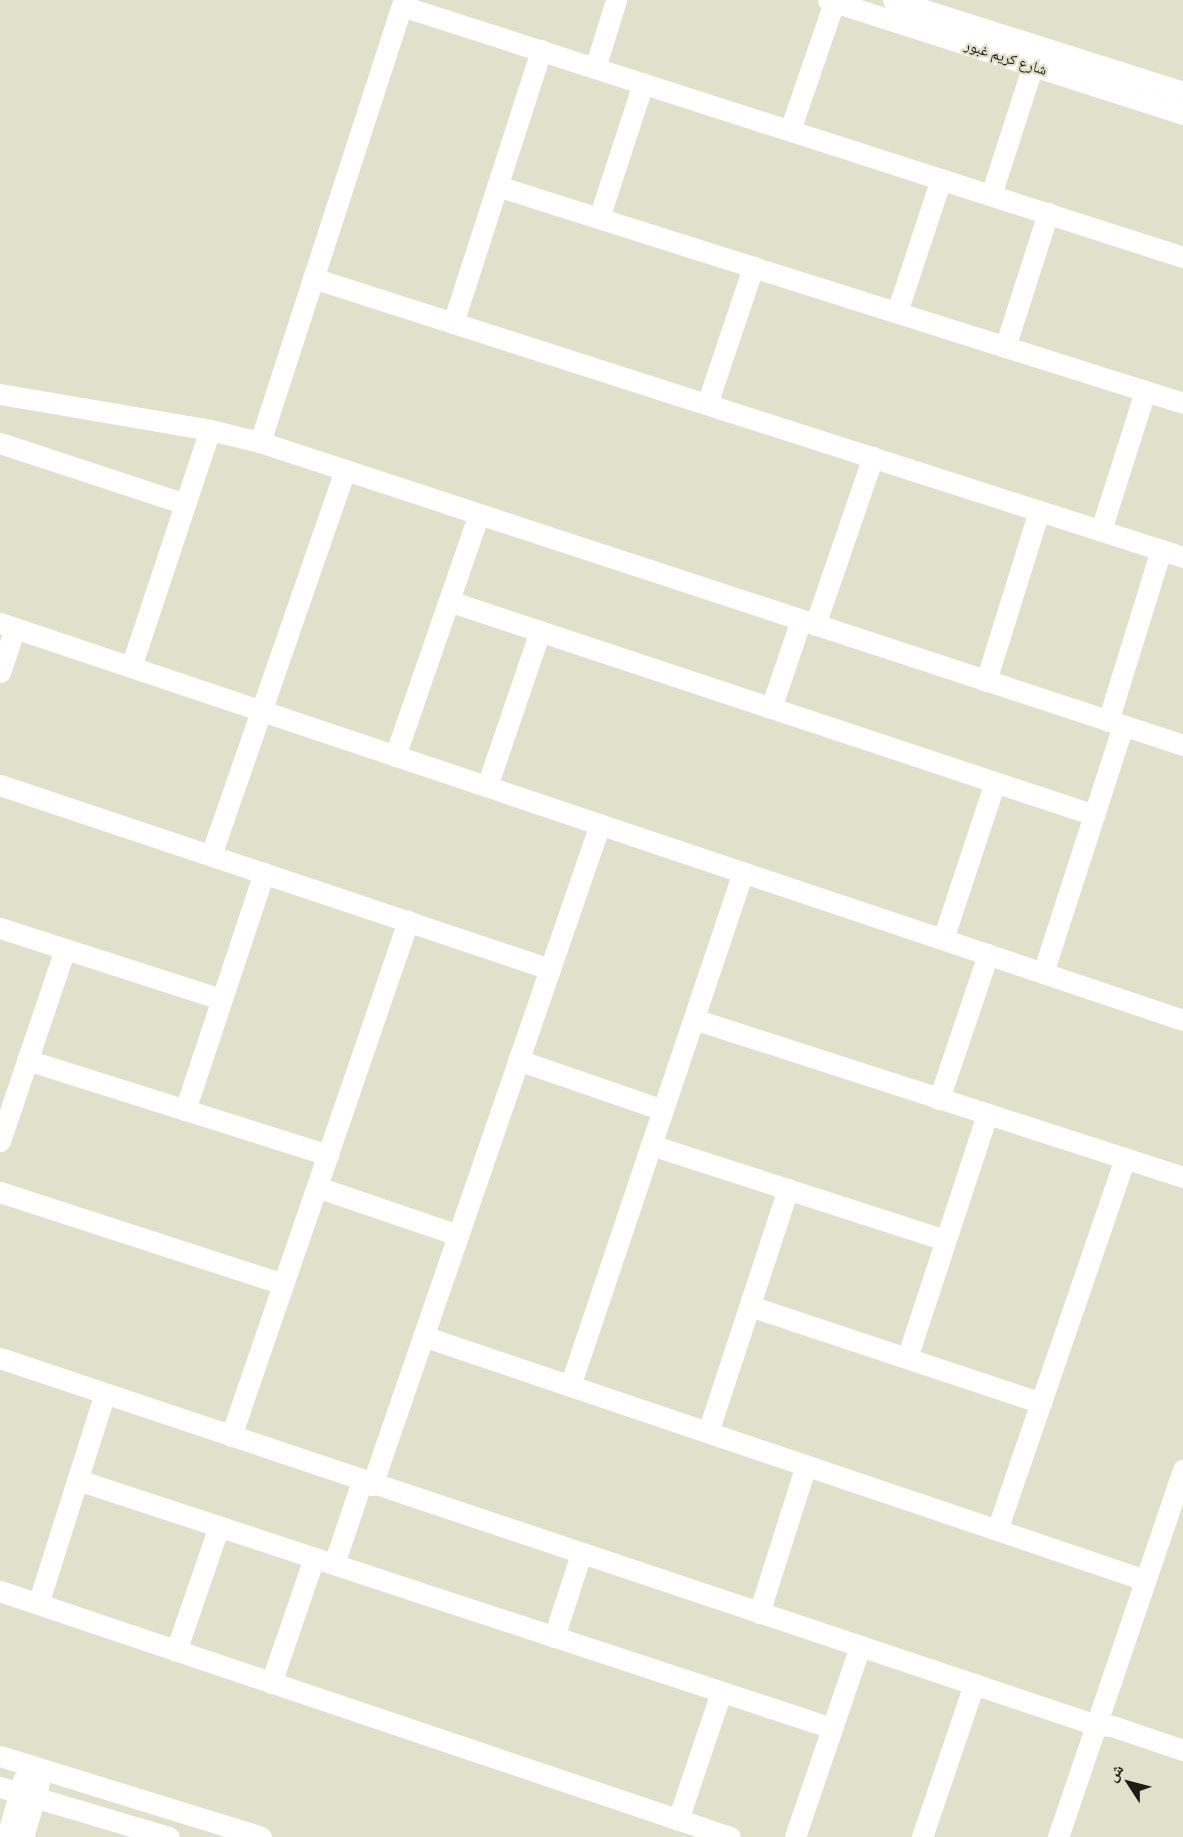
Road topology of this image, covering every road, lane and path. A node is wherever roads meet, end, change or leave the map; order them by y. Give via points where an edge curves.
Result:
1 (616, 0) edge
2 (893, 0) edge
3 (831, 1) edge
4 (403, 3) edge
5 (988, 41) junction
6 (541, 50) junction
7 (1033, 65) junction
8 (595, 68) junction
9 (643, 83) junction
10 (1182, 90) edge
11 (1183, 114) edge
12 (790, 130) junction
13 (941, 179) junction
14 (497, 186) junction
15 (991, 195) junction
16 (1048, 213) junction
17 (599, 218) junction
18 (1183, 256) edge
19 (753, 267) junction
20 (313, 278) junction
21 (897, 312) junction
22 (453, 323) junction
23 (1005, 347) junction
24 (1145, 391) junction
25 (0, 394) edge
26 (1183, 403) edge
27 (707, 404) junction
28 (210, 430) junction
29 (260, 442) junction
30 (0, 443) edge
31 (873, 457) junction
32 (345, 470) junction
33 (185, 504) junction
34 (1039, 511) junction
35 (479, 514) junction
36 (1101, 530) junction
37 (1161, 550) junction
38 (1183, 557) edge
39 (449, 601) junction
40 (808, 623) junction
41 (7, 626) edge
42 (540, 631) junction
43 (131, 667) junction
44 (0, 672) edge
45 (987, 681) junction
46 (771, 708) junction
47 (261, 711) junction
48 (1116, 724) junction
49 (1183, 746) edge
50 (395, 756) junction
51 (995, 782) junction
52 (0, 785) edge
53 (487, 786) junction
54 (1094, 815) junction
55 (600, 824) junction
56 (211, 855) junction
57 (743, 872) junction
58 (264, 873) junction
59 (408, 921) junction
60 (0, 928) edge
61 (943, 939) junction
62 (66, 949) junction
63 (988, 954) junction
64 (550, 969) junction
65 (1043, 973) junction
66 (222, 999) junction
67 (1181, 1014) edge
68 (694, 1019) junction
69 (27, 1060) junction
70 (518, 1060) junction
71 (939, 1099) junction
72 (185, 1110) junction
73 (663, 1110) junction
74 (987, 1114) junction
75 (0, 1142) edge
76 (651, 1145) junction
77 (328, 1155) junction
78 (1125, 1158) junction
79 (1183, 1177) edge
80 (317, 1187) junction
81 (788, 1189) junction
82 (0, 1192) edge
83 (458, 1235) junction
84 (945, 1240) junction
85 (283, 1284) junction
86 (750, 1306) junction
87 (423, 1336) junction
88 (0, 1358) edge
89 (907, 1358) junction
90 (570, 1386) junction
91 (105, 1393) junction
92 (1041, 1403) junction
93 (708, 1432) junction
94 (231, 1436) junction
95 (806, 1465) junction
96 (1183, 1470) edge
97 (78, 1480) junction
98 (367, 1483) junction
99 (219, 1526) junction
100 (997, 1530) junction
101 (581, 1554) junction
102 (324, 1561) junction
103 (1145, 1580) junction
104 (0, 1592) edge
105 (38, 1604) junction
106 (759, 1613) junction
107 (554, 1637) junction
108 (860, 1646) junction
109 (176, 1651) junction
110 (271, 1683) junction
111 (974, 1684) junction
112 (722, 1692) junction
113 (1096, 1725) junction
114 (832, 1728) junction
115 (1183, 1750) edge
116 (0, 1756) edge
117 (1183, 1762) edge
118 (35, 1767) junction
119 (18, 1792) edge
120 (678, 1820) junction
121 (227, 1832) edge
122 (7, 1837) edge
123 (23, 1837) edge
124 (169, 1837) edge
125 (261, 1837) edge
126 (730, 1837) edge
127 (795, 1837) edge
128 (922, 1837) edge
129 (1058, 1837) edge

1 - 8 street
2 - 5 street, شارع كريم غبور
3 - 5 street, شارع كريم غبور
3 - 12 street
4 - 6 street
4 - 20 street
5 - 7 street, شارع كريم غبور
5 - 10 street, شارع كريم غبور
6 - 8 street
6 - 14 street
7 - 11 street, شارع كريم غبور
7 - 15 street
8 - 9 street
9 - 12 street
9 - 17 street
12 - 13 street
13 - 15 street
13 - 21 street
14 - 17 street
14 - 22 street
15 - 16 street
16 - 18 street
16 - 23 street
17 - 19 street
19 - 21 street
19 - 27 street
20 - 22 street
20 - 29 street
21 - 23 street
22 - 27 street
23 - 24 street
24 - 26 street
24 - 36 street
25 - 28 street
27 - 31 street
28 - 29 street
28 - 33 street
29 - 32 street
30 - 33 street
31 - 34 street
31 - 40 street
32 - 35 street
32 - 47 street
33 - 43 street
34 - 36 street
34 - 45 street
35 - 39 street
35 - 40 street
36 - 37 street
37 - 38 street
37 - 48 street
39 - 42 street
39 - 50 street
40 - 45 street
40 - 46 street
41 - 43 street
41 - 44 street
42 - 46 street
42 - 53 street
43 - 47 street
45 - 48 street
46 - 51 street
47 - 50 street
47 - 56 street
48 - 49 street
48 - 54 street
50 - 53 street
51 - 54 street
51 - 61 street
52 - 56 street
53 - 55 street
54 - 65 street
55 - 57 street
55 - 64 street
56 - 58 street
57 - 61 street
57 - 68 street
58 - 59 street
58 - 66 street
59 - 64 street
59 - 77 street
60 - 62 street
61 - 63 street
62 - 66 street
62 - 69 street
63 - 65 street
63 - 71 street
64 - 70 street
65 - 67 street
66 - 72 street
68 - 71 street
68 - 73 street
69 - 72 street
69 - 75 street
70 - 73 street
70 - 83 street
71 - 74 street
72 - 77 street
73 - 76 street
74 - 78 street
74 - 84 street
76 - 81 street
76 - 90 street
77 - 80 street
78 - 79 street
78 - 92 street
80 - 83 street
80 - 85 street
81 - 84 street
81 - 86 street
82 - 85 street
83 - 87 street
84 - 89 street
85 - 94 street
86 - 89 street
86 - 93 street
87 - 90 street
87 - 98 street
88 - 91 street
89 - 92 street
90 - 93 street
91 - 94 street
91 - 97 street
92 - 100 street
93 - 95 street
94 - 98 street
95 - 100 street
95 - 106 street
96 - 103 street
97 - 99 street
97 - 105 street
98 - 101 street
98 - 102 street
99 - 102 street
99 - 109 street
100 - 103 street
101 - 106 street
101 - 107 street
102 - 107 street
102 - 110 street
103 - 113 street
104 - 105 street
105 - 109 street
106 - 108 street
107 - 112 street
108 - 111 street
108 - 114 street
109 - 110 street
110 - 120 street
111 - 113 street
111 - 128 street
112 - 114 street
112 - 120 street
113 - 115 street via 1112,1726
113 - 117 street via 1110,1735
113 - 129 street
114 - 127 street
116 - 118 street
118 - 119 street
118 - 121 street
119 - 122 street
119 - 123 street
119 - 124 street
120 - 126 street
121 - 125 street

